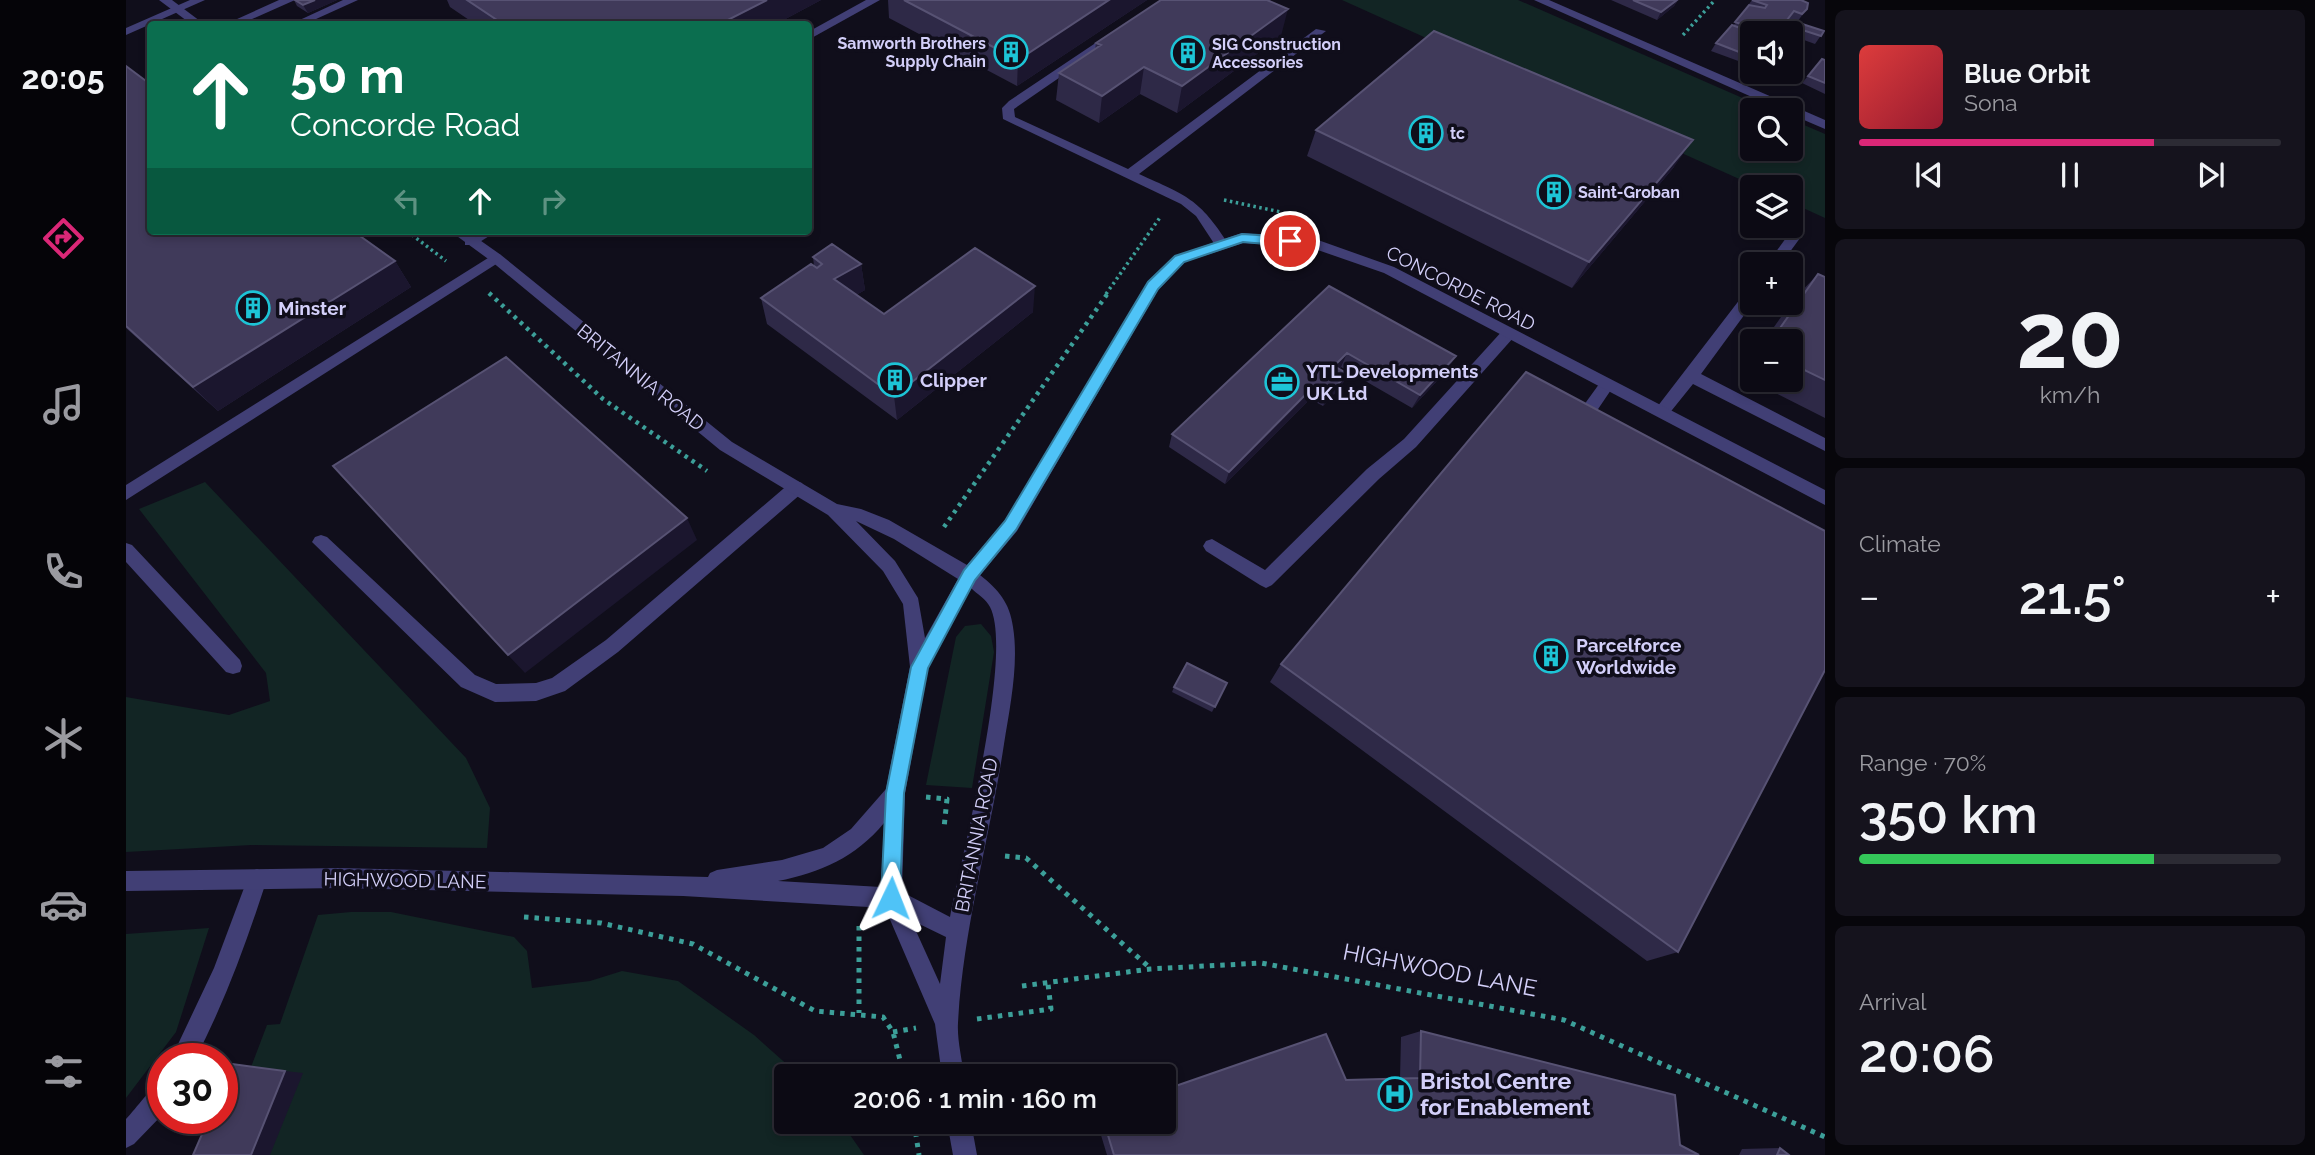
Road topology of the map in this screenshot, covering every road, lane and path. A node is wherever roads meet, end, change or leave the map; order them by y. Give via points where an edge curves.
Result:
1 (165, 0) edge
2 (199, 0) edge
3 (289, 0) edge
4 (352, 0) edge
5 (873, 0) edge
6 (1540, 0) edge
7 (1712, 1) edge
8 (178, 9) junction
9 (151, 21) edge
10 (194, 21) edge
11 (239, 21) edge
12 (303, 21) edge
13 (147, 23) edge
14 (1122, 30) edge
15 (1320, 31) dead end
16 (126, 32) edge
17 (812, 35) edge
18 (1664, 56) junction
19 (1825, 125) edge
20 (1130, 174) junction
21 (1186, 201) junction
22 (1283, 213) dead end
23 (462, 235) edge
24 (483, 235) edge
25 (470, 242) junction
26 (1222, 245) junction
27 (496, 258) junction
28 (1740, 310) edge
29 (1509, 333) junction
30 (1691, 376) junction
31 (1607, 384) junction
32 (1662, 411) junction
33 (1606, 434) edge
34 (1825, 445) edge
35 (796, 488) junction
36 (126, 493) edge
37 (1825, 498) edge
38 (834, 510) junction
39 (321, 542) dead end
40 (1212, 546) dead end
41 (126, 550) edge
42 (927, 551) junction
43 (969, 575) junction
44 (233, 666) dead end
45 (919, 667) junction
46 (895, 793) junction
47 (257, 879) junction
48 (126, 881) edge
49 (683, 886) junction
50 (891, 898) junction
51 (510, 915) dead end
52 (958, 932) junction
53 (1022, 986) dead end
54 (946, 1023) junction
55 (191, 1043) edge
56 (901, 1064) edge
57 (951, 1064) edge
58 (147, 1115) edge
59 (916, 1134) edge
60 (961, 1134) edge
61 (126, 1136) edge
62 (1825, 1137) edge
63 (919, 1155) edge
64 (965, 1155) edge

1 - 8 street
2 - 8 street
3 - 11 street
4 - 12 street
5 - 17 street
6 - 18 street
7 - 18 path
8 - 9 street
8 - 10 street
13 - 16 street
14 - 20 street via 1008,108 1009,119
15 - 20 street
18 - 19 street
20 - 21 street
21 - 22 path via 1208,197
21 - 26 street via 1201,213
21 - 42 path via 1164,212
23 - 25 street, BRITANNIA ROAD
24 - 25 street
25 - 27 street, BRITANNIA ROAD
26 - 29 street, CONCORDE ROAD via 1242,238 1313,243 1389,270
26 - 43 street, CONCORDE ROAD via 1180,259 1153,285 1011,526
27 - 35 street, BRITANNIA ROAD via 726,446
27 - 36 street
28 - 30 street
29 - 31 street, CONCORDE ROAD
29 - 40 street via 1410,443 1266,580
30 - 32 street
30 - 34 street
31 - 32 street, CONCORDE ROAD
31 - 33 street via 1582,421
32 - 37 street, CONCORDE ROAD
35 - 38 street, BRITANNIA ROAD
35 - 39 street via 612,646 558,684 536,692 495,693 468,681
38 - 42 street, BRITANNIA ROAD via 870,518
38 - 45 street, BRITANNIA ROAD via 889,566 912,603
41 - 44 street
42 - 43 street, BRITANNIA ROAD
43 - 45 street, BRITANNIA ROAD
43 - 52 street, BRITANNIA ROAD via 999,604 1006,643 1001,699
45 - 46 street, BRITANNIA ROAD
46 - 49 street, HIGHWOOD LANE via 843,848 814,861
46 - 50 street, BRITANNIA ROAD
47 - 48 street, HIGHWOOD LANE
47 - 49 street, HIGHWOOD LANE
47 - 55 street
49 - 50 street, HIGHWOOD LANE
50 - 52 street, HIGHWOOD LANE
50 - 54 street
51 - 56 path via 601,923 693,944 815,1011 883,1017 893,1032
52 - 54 street, BRITANNIA ROAD
53 - 62 path, HIGHWOOD LANE via 1150,969 1261,963 1564,1020
54 - 57 street
58 - 61 street
59 - 63 path
60 - 64 street

